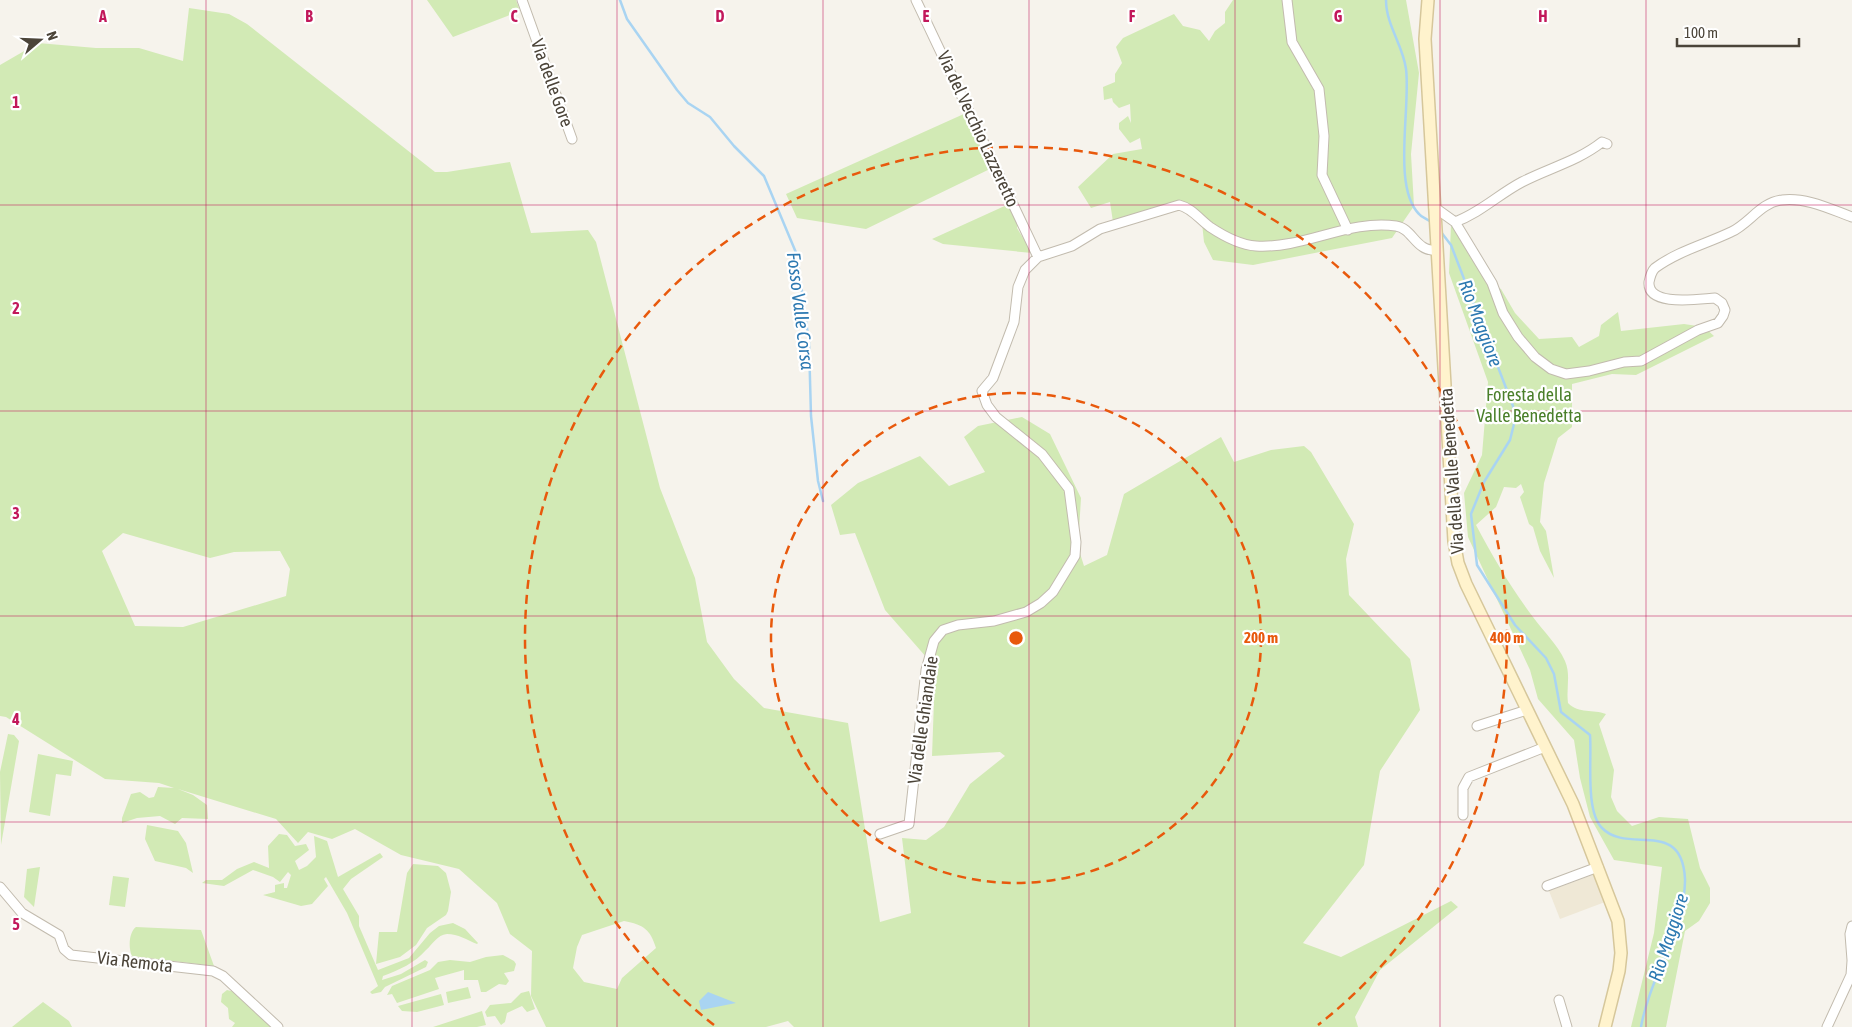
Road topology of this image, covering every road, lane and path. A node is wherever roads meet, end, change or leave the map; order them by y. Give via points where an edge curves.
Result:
1 (522, 0) edge
2 (916, 0) edge
3 (1287, 0) edge
4 (1428, 0) edge
5 (572, 139) dead end
6 (1607, 144) dead end
7 (1435, 211) junction
8 (1852, 217) edge
9 (1455, 222) junction
10 (1348, 230) junction
11 (1437, 251) junction
12 (1038, 257) junction
13 (1527, 710) junction
14 (1478, 726) dead end
15 (1545, 747) junction
16 (1463, 815) dead end
17 (880, 834) dead end
18 (1598, 867) junction
19 (1547, 886) dead end
20 (0, 887) edge
21 (1852, 926) edge
22 (1852, 960) edge
23 (1559, 1000) dead end
24 (278, 1027) edge
25 (1567, 1027) edge
26 (1606, 1027) edge
27 (1827, 1027) edge

1 - 5 street, Via delle Gore
2 - 12 street, Via del Vecchio Lazzeretto
3 - 10 street via 1292,42 1319,89 1324,136 1322,175
4 - 7 main road, Via della Valle Benedetta via 1425,39
6 - 9 street via 1602,142 1576,159 1520,183 1494,202
7 - 9 street
7 - 11 main road, Via della Valle Benedetta
8 - 9 street via 1800,199 1771,203 1733,232 1700,244 1666,262 1654,269 1650,277 1652,294 1661,298 1715,298 1725,310 1718,323 1698,330 1642,361 1566,374 1543,363 1518,336 1503,313 1492,283
10 - 11 street via 1366,226 1398,226 1420,246
10 - 12 street via 1297,243 1255,246 1210,227 1186,207 1179,206 1100,229 1072,246
11 - 13 main road, Via della Valle Benedetta via 1454,541 1458,563
12 - 17 street, Via delle Ghiandaie via 1025,270 1018,287 1014,322 993,378 982,391 996,417 1042,454 1069,488 1075,556 1053,592 1041,603 1026,612 994,621 943,630 934,641 926,670 909,824
13 - 14 street
13 - 15 main road, Via della Valle Benedetta
15 - 16 street via 1469,778 1464,788
15 - 18 main road, Via della Valle Benedetta via 1573,804
18 - 19 street
18 - 26 main road, Via della Valle Benedetta via 1620,933 1619,971
20 - 24 street, Via Remota via 22,913 59,936 64,949 71,955 213,971 223,976
21 - 22 street
22 - 27 street via 1851,975
23 - 25 street

